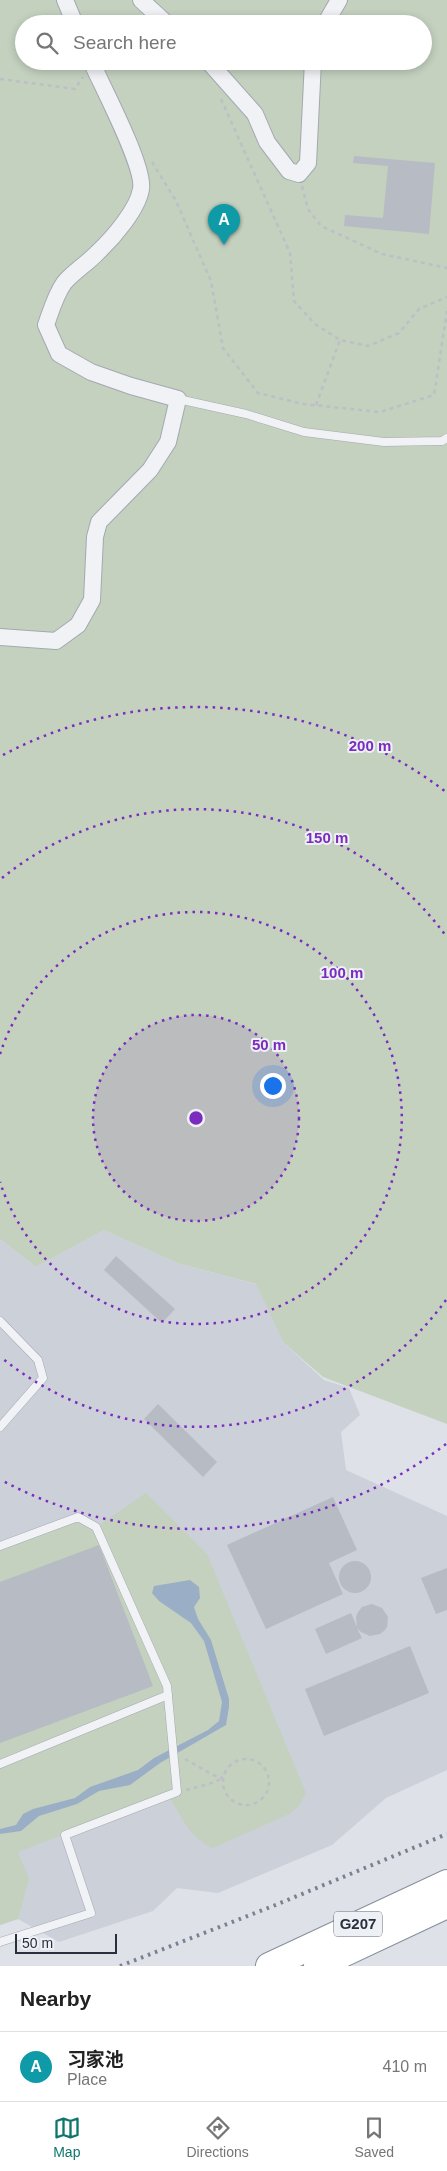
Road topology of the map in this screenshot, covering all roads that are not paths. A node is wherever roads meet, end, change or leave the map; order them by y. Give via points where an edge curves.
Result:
1 (65, 0) edge
2 (141, 0) edge
3 (339, 0) edge
4 (71, 15) edge
5 (157, 15) edge
6 (330, 15) edge
7 (96, 70) edge
8 (216, 70) edge
9 (313, 70) edge
10 (178, 399) junction
11 (447, 438) edge
12 (0, 637) edge
13 (0, 1321) edge
14 (0, 1427) edge
15 (0, 1546) edge
16 (168, 1695) junction
17 (0, 1764) edge
18 (447, 1883) edge
19 (447, 1905) edge
20 (0, 1942) edge
21 (269, 1966) edge
22 (317, 1966) edge

1 - 4 street
2 - 5 street
3 - 6 street
7 - 10 street via 139,169 141,189 123,224 65,282 55,298 46,326 59,354 91,372
8 - 9 street via 255,114 267,142 289,171 299,174 308,163
10 - 11 lane via 246,414 304,432 384,442 442,441
10 - 12 street via 168,442 150,470 99,522 95,537 92,600 78,625 56,640
13 - 14 lane via 38,1360 43,1378
15 - 16 lane via 78,1517 96,1528 167,1686
16 - 17 lane
16 - 20 lane via 177,1792 65,1835 91,1913
18 - 21 highway, G207
19 - 22 highway, G207

